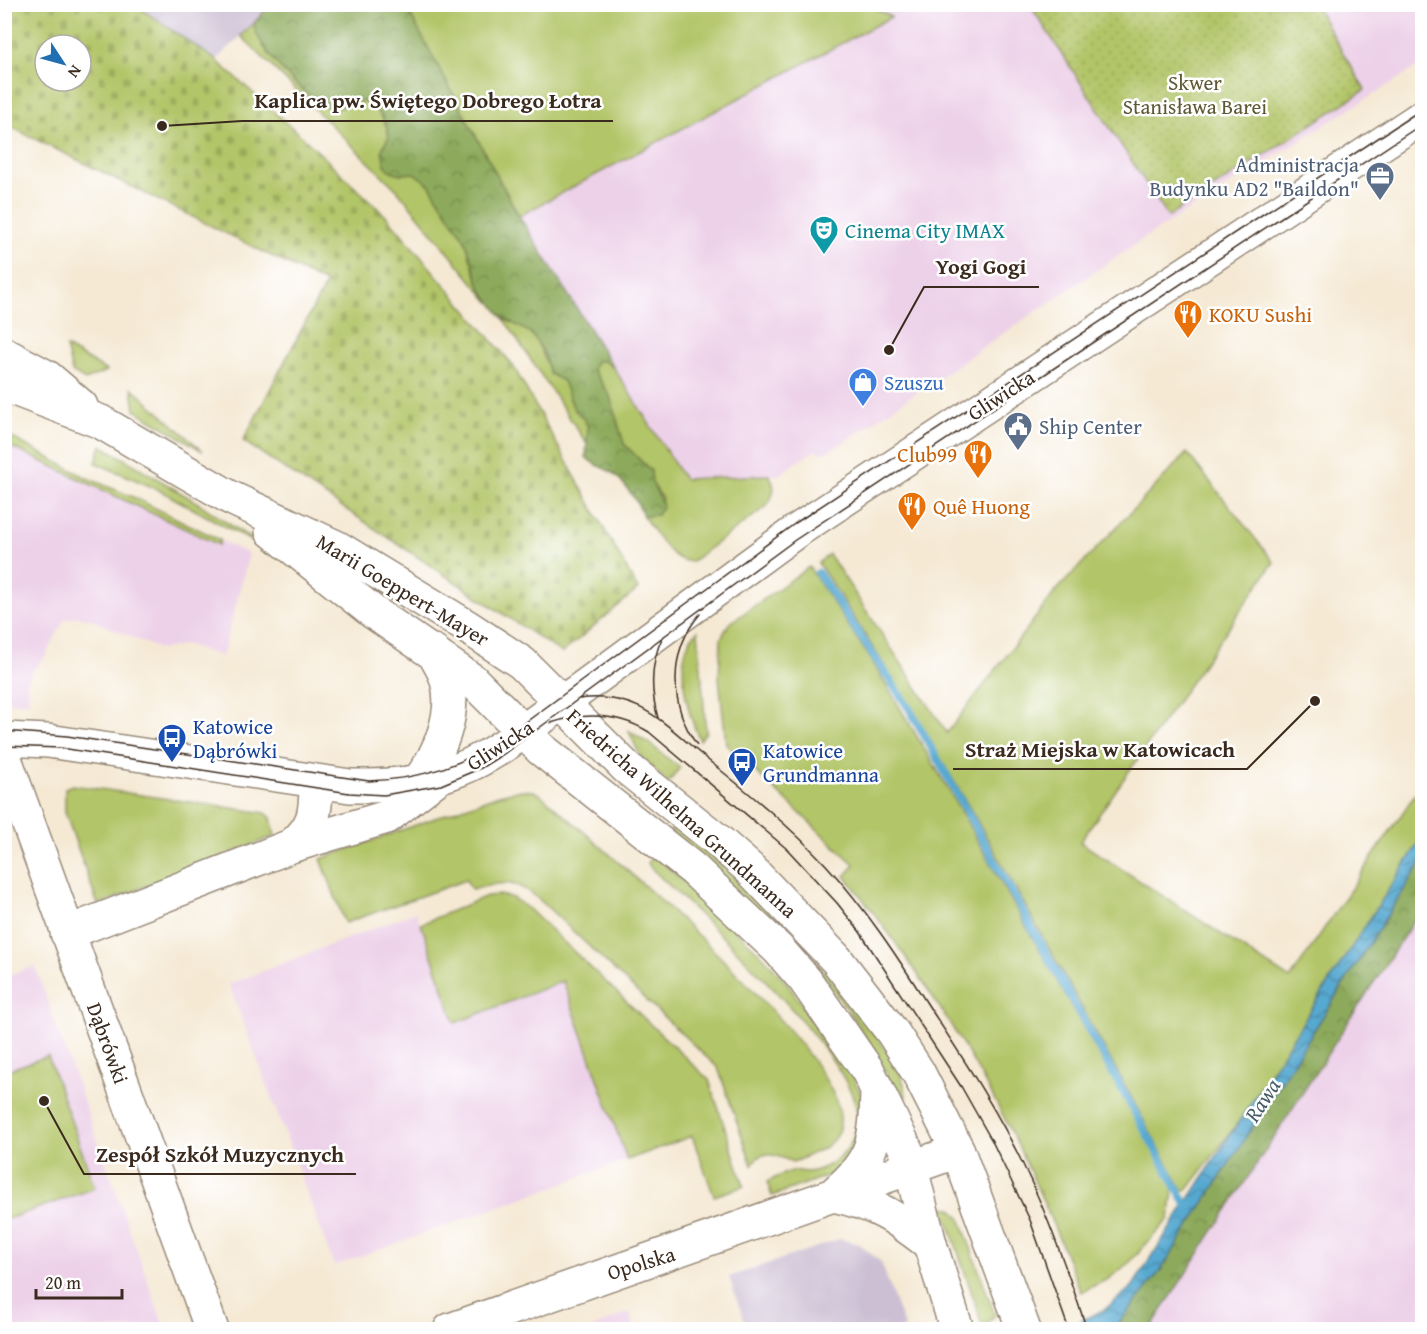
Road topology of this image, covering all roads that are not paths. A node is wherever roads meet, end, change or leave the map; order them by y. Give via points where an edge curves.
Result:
1 (1422, 117) edge
2 (4, 354) edge
3 (4, 385) edge
4 (101, 422) junction
5 (231, 498) junction
6 (433, 651) junction
7 (561, 703) junction
8 (523, 731) junction
9 (4, 739) edge
10 (4, 756) edge
11 (427, 781) junction
12 (316, 782) junction
13 (291, 846) junction
14 (68, 933) junction
15 (878, 1089) junction
16 (958, 1152) junction
17 (911, 1167) junction
18 (833, 1196) junction
19 (930, 1244) junction
20 (212, 1329) edge
21 (450, 1329) edge
22 (957, 1329) edge
23 (1024, 1329) edge

1 - 7 street, Gliwicka via 795,532
2 - 4 street, Marii Goeppert-Mayer via 47,377
3 - 4 street, Marii Goeppert-Mayer
4 - 5 street, Marii Goeppert-Mayer
5 - 6 street, Marii Goeppert-Mayer via 373,612
5 - 7 street, Marii Goeppert-Mayer via 338,548 466,626 522,663
6 - 8 street, Marii Goeppert-Mayer via 472,680
6 - 11 street, Gliwicka via 446,677 449,714
7 - 8 street, Gliwicka
7 - 16 street, Friedricha Wilhelma Grundmanna via 627,768 732,853 815,935 893,1033 922,1079
8 - 11 street, Gliwicka via 477,762
8 - 15 street, Friedricha Wilhelma Grundmanna via 550,757 679,856 778,949 822,1002
9 - 12 street, Gliwicka via 48,741
10 - 14 street, Dąbrówki
11 - 12 street, Gliwicka via 391,787
11 - 13 street, Gliwicka via 387,817
12 - 13 street, Gliwicka via 308,833
13 - 14 street, Gliwicka
14 - 20 street, Dąbrówki
15 - 17 street, Friedricha Wilhelma Grundmanna
15 - 18 street, Opolska via 876,1132 863,1166
16 - 17 street, Opolska
16 - 23 street, Friedricha Wilhelma Grundmanna
17 - 18 street, Opolska
17 - 19 street, Friedricha Wilhelma Grundmanna
18 - 19 street, Opolska via 866,1202 893,1215
18 - 21 street, Opolska
19 - 22 street, Friedricha Wilhelma Grundmanna

